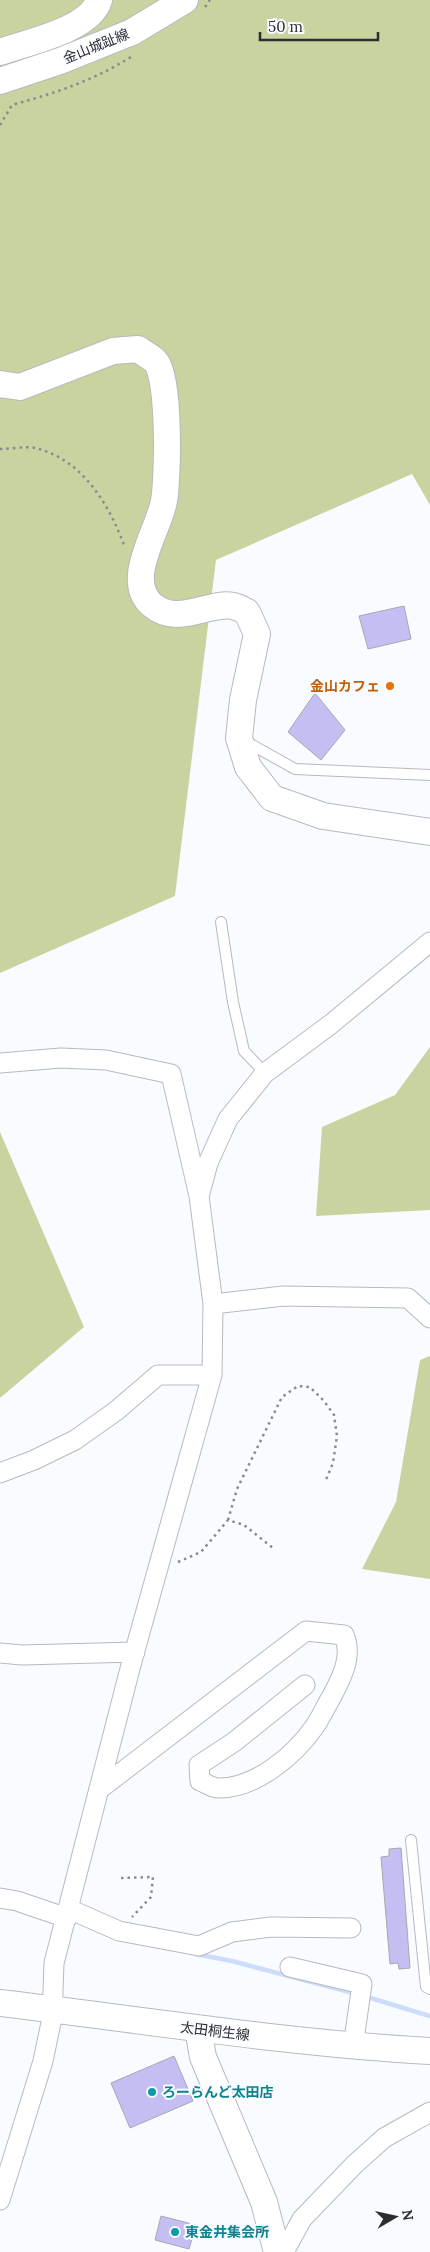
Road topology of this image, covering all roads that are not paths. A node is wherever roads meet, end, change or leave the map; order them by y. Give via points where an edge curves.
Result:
1 (99, 0) edge
2 (186, 0) edge
3 (0, 52) edge
4 (0, 81) edge
5 (0, 384) edge
6 (239, 738) junction
7 (430, 775) edge
8 (430, 832) edge
9 (221, 922) dead end
10 (430, 942) edge
11 (0, 1063) edge
12 (265, 1073) junction
13 (199, 1196) junction
14 (213, 1304) junction
15 (430, 1318) edge
16 (212, 1374) junction
17 (0, 1473) edge
18 (135, 1652) junction
19 (0, 1654) edge
20 (305, 1685) dead end
21 (101, 1788) junction
22 (411, 1840) dead end
23 (0, 1898) edge
24 (68, 1914) junction
25 (351, 1928) dead end
26 (290, 1967) dead end
27 (430, 1989) edge
28 (0, 2003) edge
29 (53, 2009) junction
30 (198, 2029) junction
31 (353, 2047) junction
32 (430, 2051) edge
33 (430, 2112) edge
34 (0, 2200) edge
35 (277, 2252) edge
36 (284, 2252) edge

1 - 3 street, 金山城趾線 via 88,18
2 - 4 street, 金山城趾線 via 132,32
5 - 6 street via 20,387 113,351 138,349 157,362 164,386 167,457 164,503 143,563 142,589 152,605 173,615 232,606 247,612 256,634
6 - 7 lane via 295,769
6 - 8 street via 248,767 272,798 323,816
9 - 12 lane via 244,1051
10 - 12 street via 332,1024
11 - 13 street via 61,1058 106,1060 171,1074
12 - 13 street via 228,1119 208,1163
13 - 14 street
14 - 15 street via 283,1296 408,1298
14 - 16 street
16 - 17 street via 158,1375 75,1440
16 - 18 street
18 - 19 street
18 - 21 street
20 - 21 street via 234,1742 199,1765 200,1781 217,1788 241,1784 259,1777 298,1746 315,1726 342,1676 349,1647 344,1636 306,1631
21 - 24 street
22 - 27 lane via 426,1987
23 - 24 street
24 - 25 street via 119,1931 199,1946 232,1932 271,1927
24 - 29 street via 54,1963
26 - 31 street via 362,1984
28 - 29 street, 太田桐生線
29 - 30 street, 太田桐生線
29 - 34 street via 44,2061
30 - 31 street, 太田桐生線
30 - 35 street via 203,2057 264,2202
31 - 32 street, 太田桐生線
33 - 36 street via 384,2138 355,2164 302,2219

